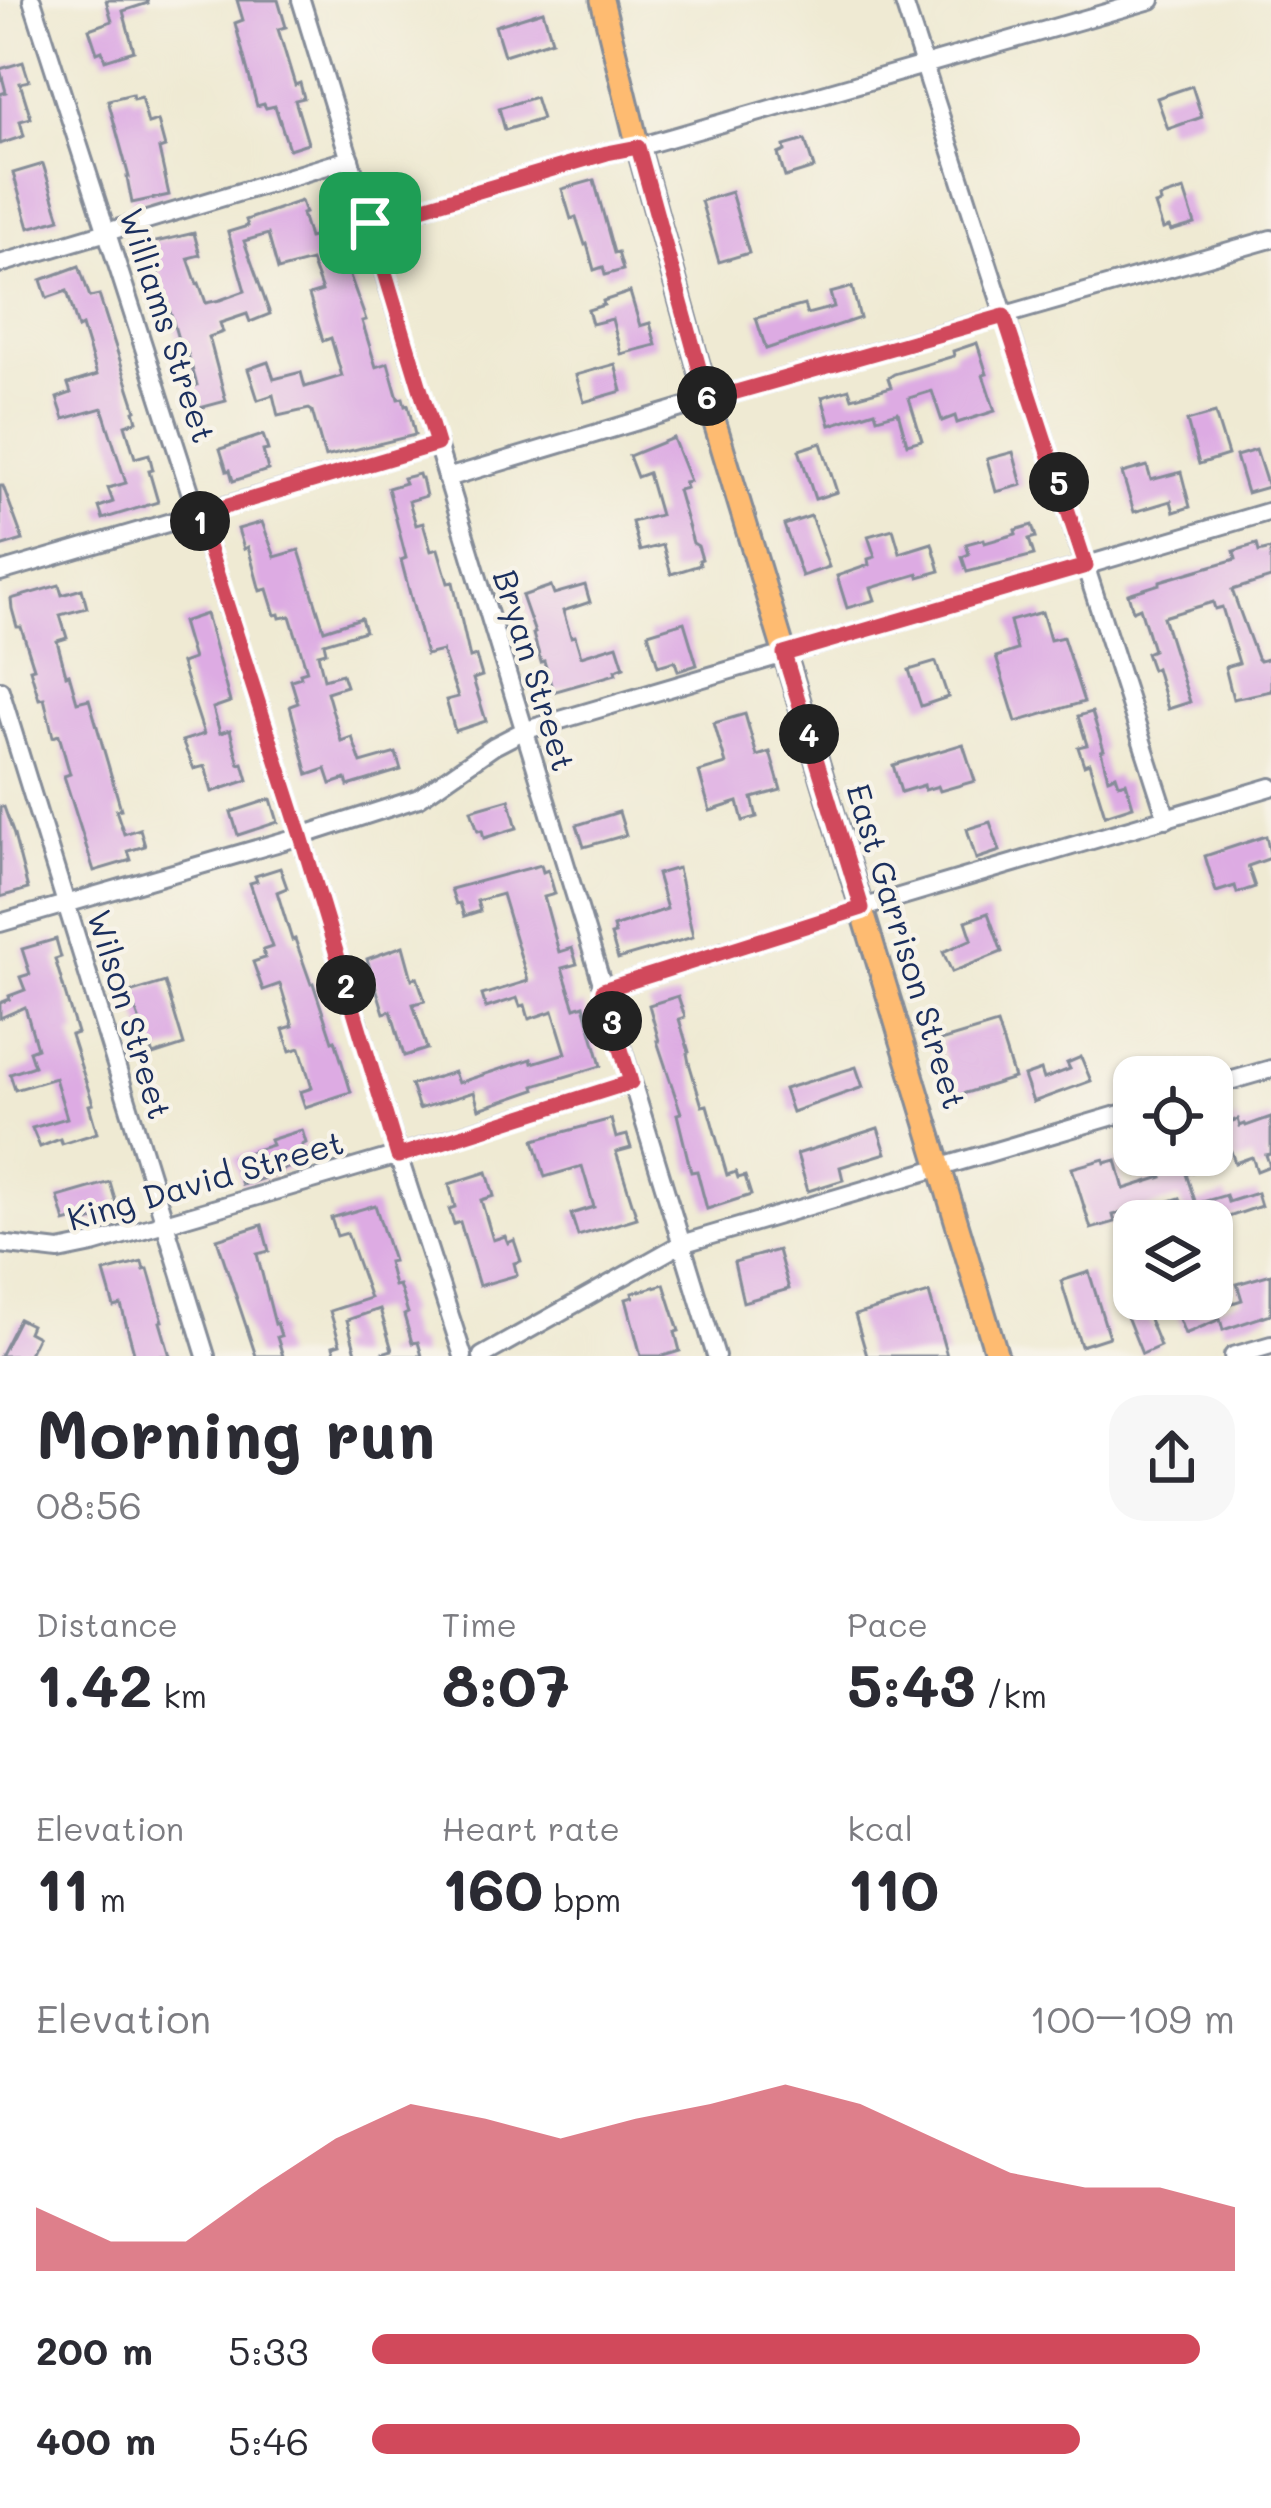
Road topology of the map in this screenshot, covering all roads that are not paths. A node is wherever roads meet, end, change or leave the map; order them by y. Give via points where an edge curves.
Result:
1 (32, 0) edge
2 (301, 0) edge
3 (602, 0) edge
4 (903, 0) edge
5 (1151, 0) edge
6 (923, 65) junction
7 (638, 147) junction
8 (350, 159) junction
9 (370, 223) junction
10 (107, 231) junction
11 (1271, 239) edge
12 (0, 264) edge
13 (1004, 316) junction
14 (708, 400) junction
15 (437, 444) junction
16 (447, 478) junction
17 (1271, 511) edge
18 (198, 515) junction
19 (1086, 566) junction
20 (0, 572) edge
21 (784, 654) junction
22 (0, 690) edge
23 (523, 731) junction
24 (1271, 787) edge
25 (1167, 819) junction
26 (301, 836) junction
27 (66, 905) junction
28 (862, 908) junction
29 (0, 923) edge
30 (603, 990) junction
31 (1271, 1069) edge
32 (1233, 1081) edge
33 (631, 1082) junction
34 (1113, 1116) edge
35 (398, 1156) junction
36 (941, 1168) junction
37 (165, 1224) junction
38 (0, 1244) edge
39 (681, 1244) junction
40 (1271, 1345) edge
41 (206, 1356) edge
42 (463, 1356) edge
43 (482, 1356) edge
44 (716, 1356) edge
45 (997, 1356) edge
46 (1233, 1356) edge

1 - 10 street, Williams Street
2 - 8 street, Bryan Street
3 - 7 main road, East Garrison Street
4 - 6 street
5 - 6 street
6 - 7 street
6 - 13 street
7 - 9 street
7 - 14 main road, East Garrison Street
8 - 9 street, Bryan Street
8 - 10 street
9 - 15 street, Bryan Street
10 - 12 street
10 - 18 street, Williams Street
11 - 13 street
13 - 14 street
13 - 19 street
14 - 16 street
14 - 21 main road, East Garrison Street
15 - 16 street, Bryan Street
15 - 18 street
16 - 23 street, Bryan Street
17 - 19 street
18 - 20 street
18 - 26 street, Williams Street
19 - 21 street
19 - 25 street
21 - 23 street
21 - 28 main road, East Garrison Street
22 - 27 street, Wilson Street
23 - 26 street via 419,798
23 - 30 street, Bryan Street
24 - 25 street
25 - 28 street
26 - 27 street
26 - 35 street, Williams Street
27 - 29 street
27 - 37 street, Wilson Street
28 - 30 street
28 - 36 main road, East Garrison Street
30 - 33 street, Bryan Street
31 - 32 street
33 - 35 street, King David Street
33 - 39 street, Bryan Street
34 - 36 street
35 - 37 street, King David Street
35 - 42 street, Williams Street
36 - 39 street
36 - 45 main road, East Garrison Street
37 - 38 street, King David Street via 59,1251
37 - 41 street, Wilson Street
39 - 43 street
39 - 44 street, Bryan Street
40 - 46 street

